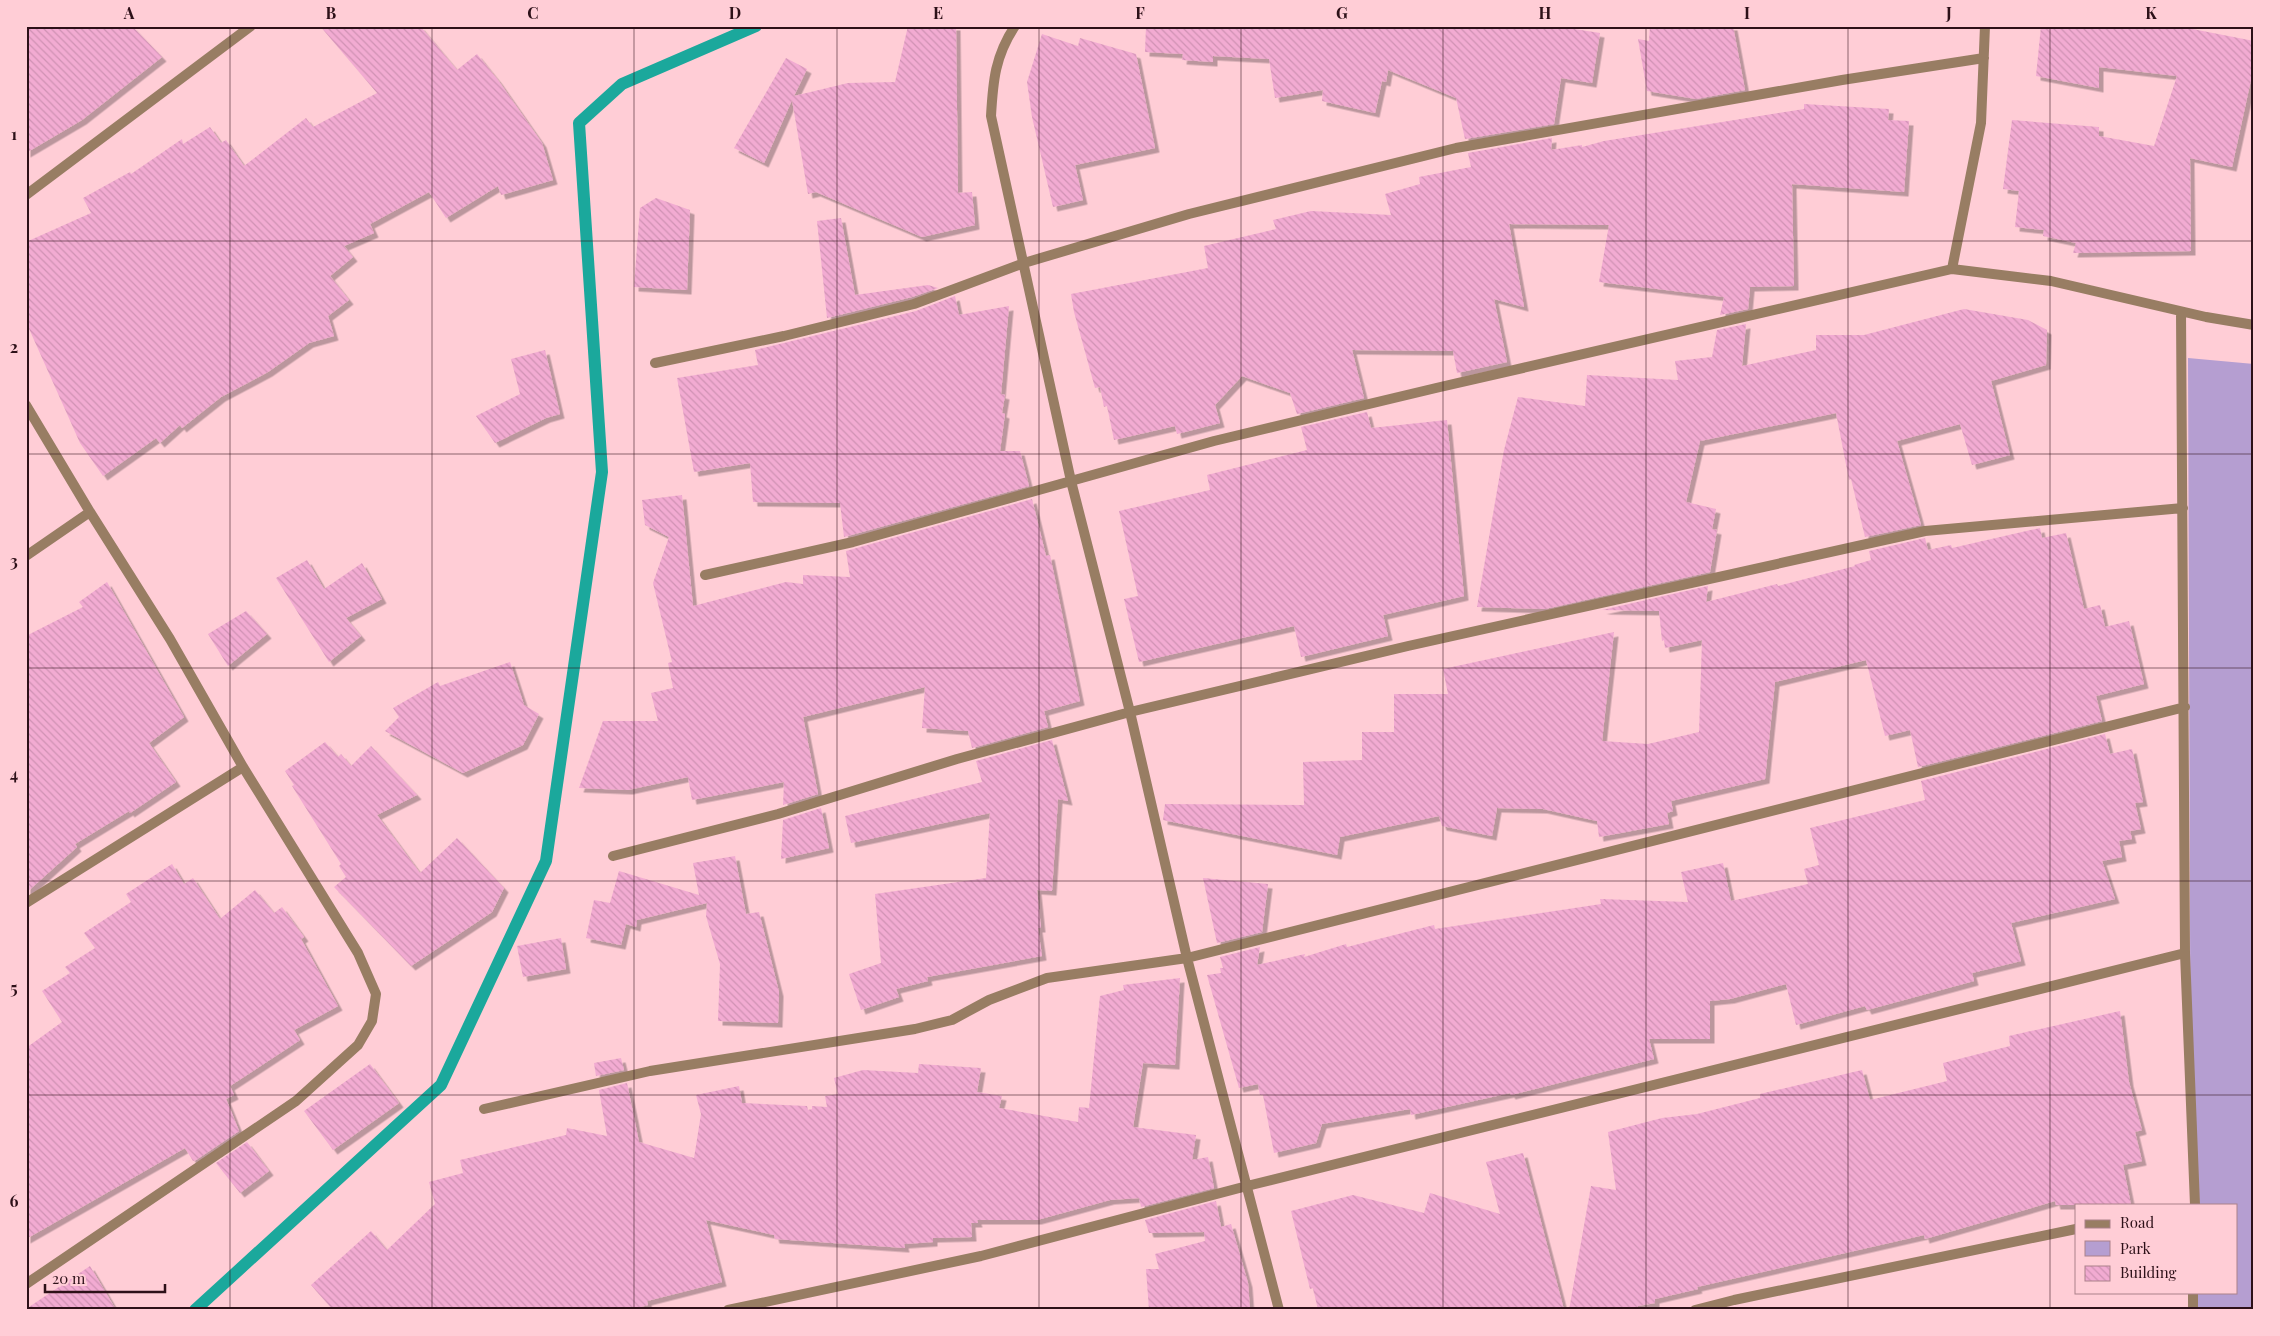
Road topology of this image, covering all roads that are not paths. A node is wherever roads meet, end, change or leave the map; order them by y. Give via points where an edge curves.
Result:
1 (250, 26) edge
2 (1015, 26) edge
3 (1985, 26) edge
4 (1984, 58) junction
5 (26, 195) edge
6 (1024, 263) junction
7 (1952, 269) junction
8 (2181, 312) junction
9 (2254, 325) edge
10 (655, 363) dead end
11 (26, 406) edge
12 (1072, 481) junction
13 (2183, 508) junction
14 (90, 512) junction
15 (26, 556) edge
16 (706, 574) dead end
17 (2184, 707) junction
18 (1130, 712) junction
19 (243, 767) junction
20 (613, 856) dead end
21 (26, 902) edge
22 (2185, 953) junction
23 (1187, 958) junction
24 (484, 1109) dead end
25 (1247, 1186) junction
26 (2195, 1204) edge
27 (2075, 1230) edge
28 (26, 1284) edge
29 (2194, 1294) edge
30 (728, 1310) edge
31 (1279, 1310) edge
32 (1695, 1310) edge
33 (2193, 1310) edge

1 - 5 street
2 - 6 street via 1003,44 993,77 991,116
3 - 4 street
4 - 6 street via 1832,81 1456,148 1189,214
4 - 7 street via 1980,123
6 - 10 street via 914,304
6 - 12 street
7 - 8 street via 2051,281
7 - 12 street via 1262,429
8 - 9 street
8 - 13 street
11 - 14 street
12 - 16 street via 853,542
12 - 18 street
13 - 17 street
13 - 18 street via 1925,530
14 - 15 street
14 - 19 street via 170,639
17 - 22 street
17 - 23 street
18 - 20 street via 957,759 778,814
18 - 23 street
19 - 21 street
19 - 28 street via 358,953 376,994 372,1021 358,1045 296,1101
22 - 25 street
22 - 26 street
23 - 24 street via 1047,978 989,1000 952,1020 916,1029 650,1071
23 - 25 street
25 - 30 street via 981,1256
25 - 31 street
27 - 32 street
29 - 33 street

